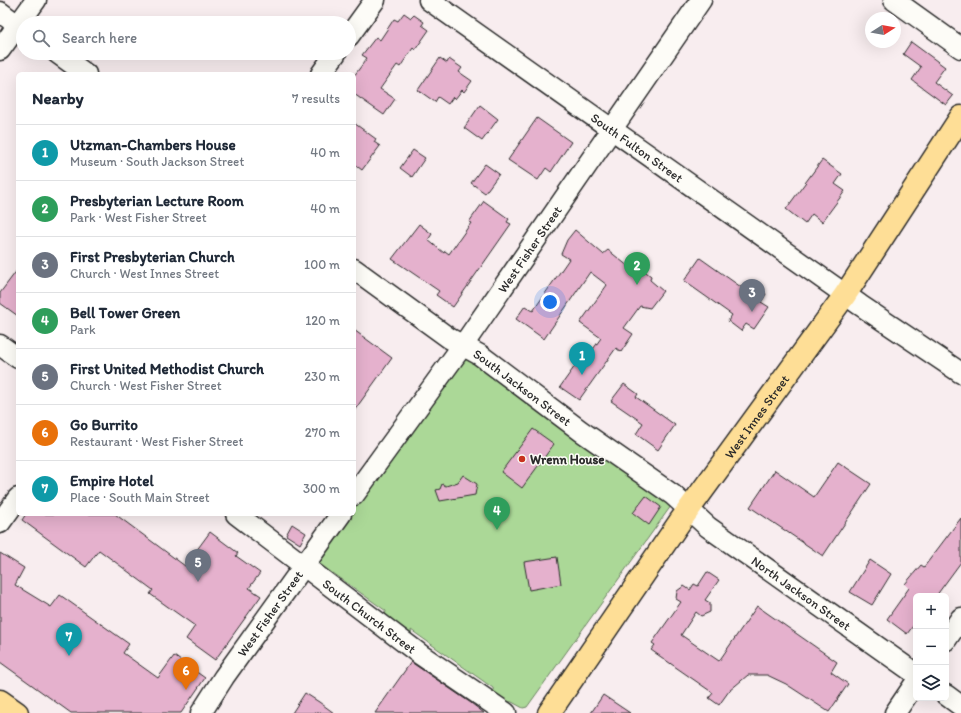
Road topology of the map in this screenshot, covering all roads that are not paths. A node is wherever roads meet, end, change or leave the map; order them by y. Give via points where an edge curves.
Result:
1 (36, 0) edge
2 (375, 0) edge
3 (429, 0) edge
4 (701, 0) edge
5 (894, 0) edge
6 (0, 12) edge
7 (27, 16) edge
8 (16, 24) edge
9 (356, 26) edge
10 (16, 32) edge
11 (961, 48) edge
12 (0, 50) edge
13 (67, 60) edge
14 (331, 60) edge
15 (83, 72) edge
16 (322, 72) edge
17 (961, 117) edge
18 (612, 129) junction
19 (356, 270) edge
20 (845, 295) junction
21 (0, 345) edge
22 (462, 346) junction
23 (16, 357) edge
24 (961, 373) edge
25 (356, 492) edge
26 (16, 501) edge
27 (689, 508) junction
28 (239, 516) edge
29 (340, 516) edge
30 (0, 523) edge
31 (304, 566) junction
32 (961, 618) edge
33 (949, 636) edge
34 (913, 672) edge
35 (913, 686) edge
36 (949, 697) edge
37 (0, 701) edge
38 (961, 706) edge
39 (17, 713) edge
40 (200, 713) edge
41 (506, 713) edge
42 (549, 713) edge
43 (894, 713) edge

1 - 7 street
2 - 9 street
3 - 18 street, South Fulton Street
4 - 18 street, West Fisher Street
5 - 11 street
6 - 8 street
10 - 12 street
13 - 15 street
14 - 16 street
17 - 20 main road, West Innes Street
18 - 20 street, South Fulton Street
18 - 22 street, West Fisher Street
19 - 22 street, South Jackson Street
20 - 24 street, South Fulton Street
20 - 27 main road, West Innes Street
21 - 23 street
22 - 25 street, West Fisher Street
22 - 27 street, South Jackson Street via 480,355
26 - 30 street
27 - 34 street, North Jackson Street via 708,527
27 - 42 main road, West Innes Street
28 - 31 street, South Church Street
29 - 31 street, West Fisher Street
31 - 40 street, West Fisher Street
31 - 41 street, South Church Street via 421,655
32 - 33 street
35 - 43 street
36 - 38 street
37 - 39 main road

